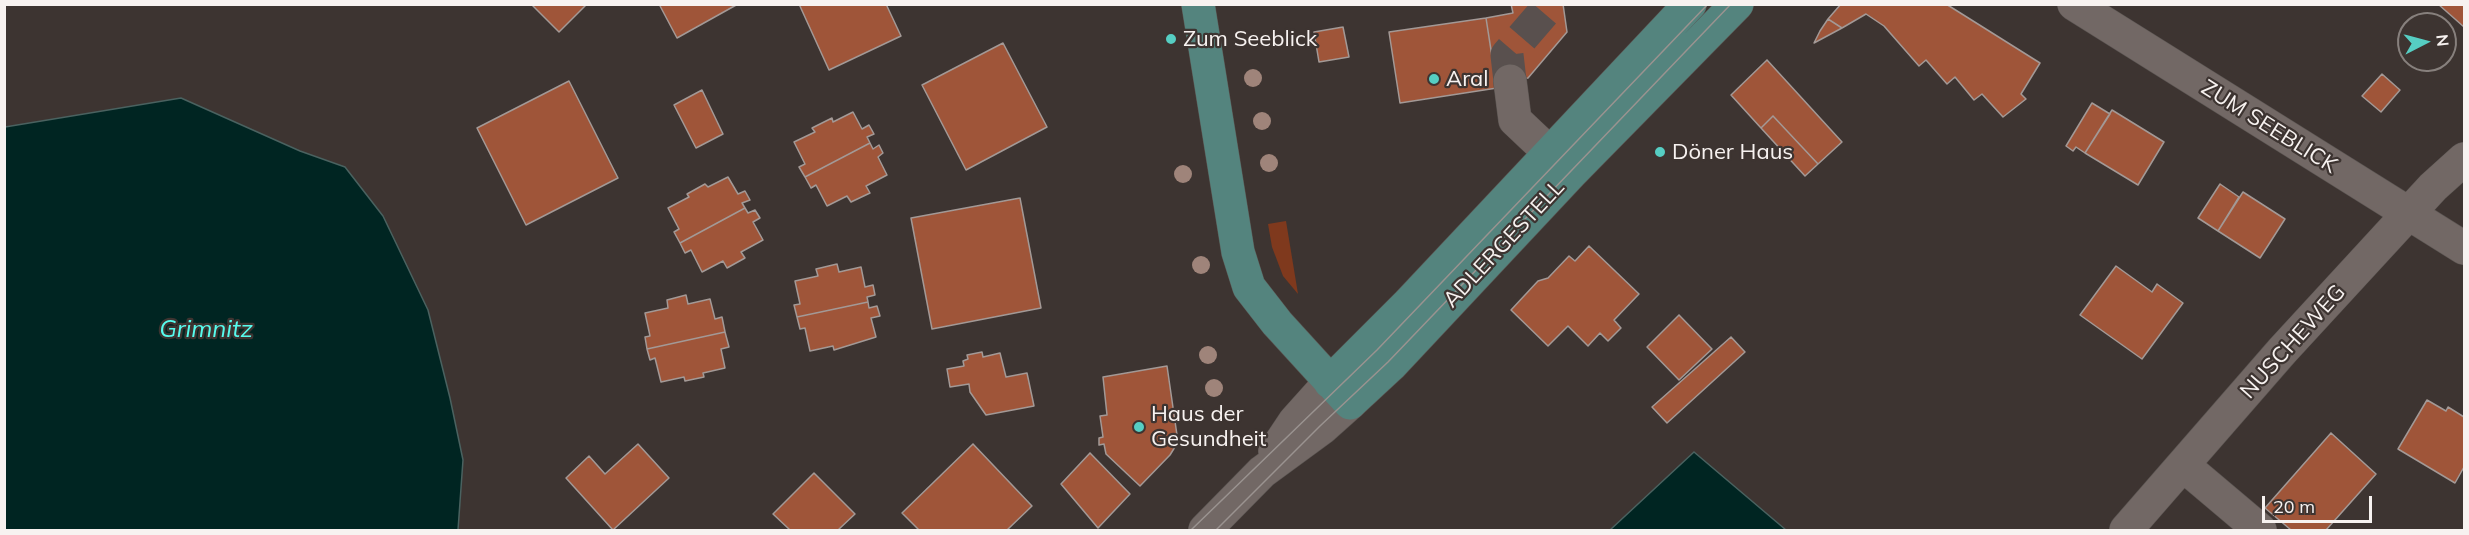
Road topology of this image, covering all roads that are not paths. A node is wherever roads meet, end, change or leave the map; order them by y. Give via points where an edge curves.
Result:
1 (1198, 4) edge
2 (1690, 4) edge
3 (1737, 4) edge
4 (2074, 4) edge
5 (1510, 81) tunnel mouth
6 (2464, 159) edge
7 (1560, 164) junction
8 (2410, 215) junction
9 (2464, 249) edge
10 (1340, 393) junction
11 (2183, 465) junction
12 (1204, 531) edge
13 (2126, 531) edge
14 (2260, 531) edge

1 - 10 main road via 1238,252 1249,287
2 - 7 main road, ADLERGESTELL
3 - 7 main road, ADLERGESTELL
4 - 8 street, ZUM SEEBLICK
5 - 7 street via 1515,120
6 - 8 street, NUSCHEWEG
7 - 10 main road, ADLERGESTELL via 1391,365
8 - 9 street, ZUM SEEBLICK
8 - 11 street, NUSCHEWEG via 2282,351
10 - 12 street, ADLERGESTELL
11 - 13 street, NUSCHEWEG
11 - 14 street

